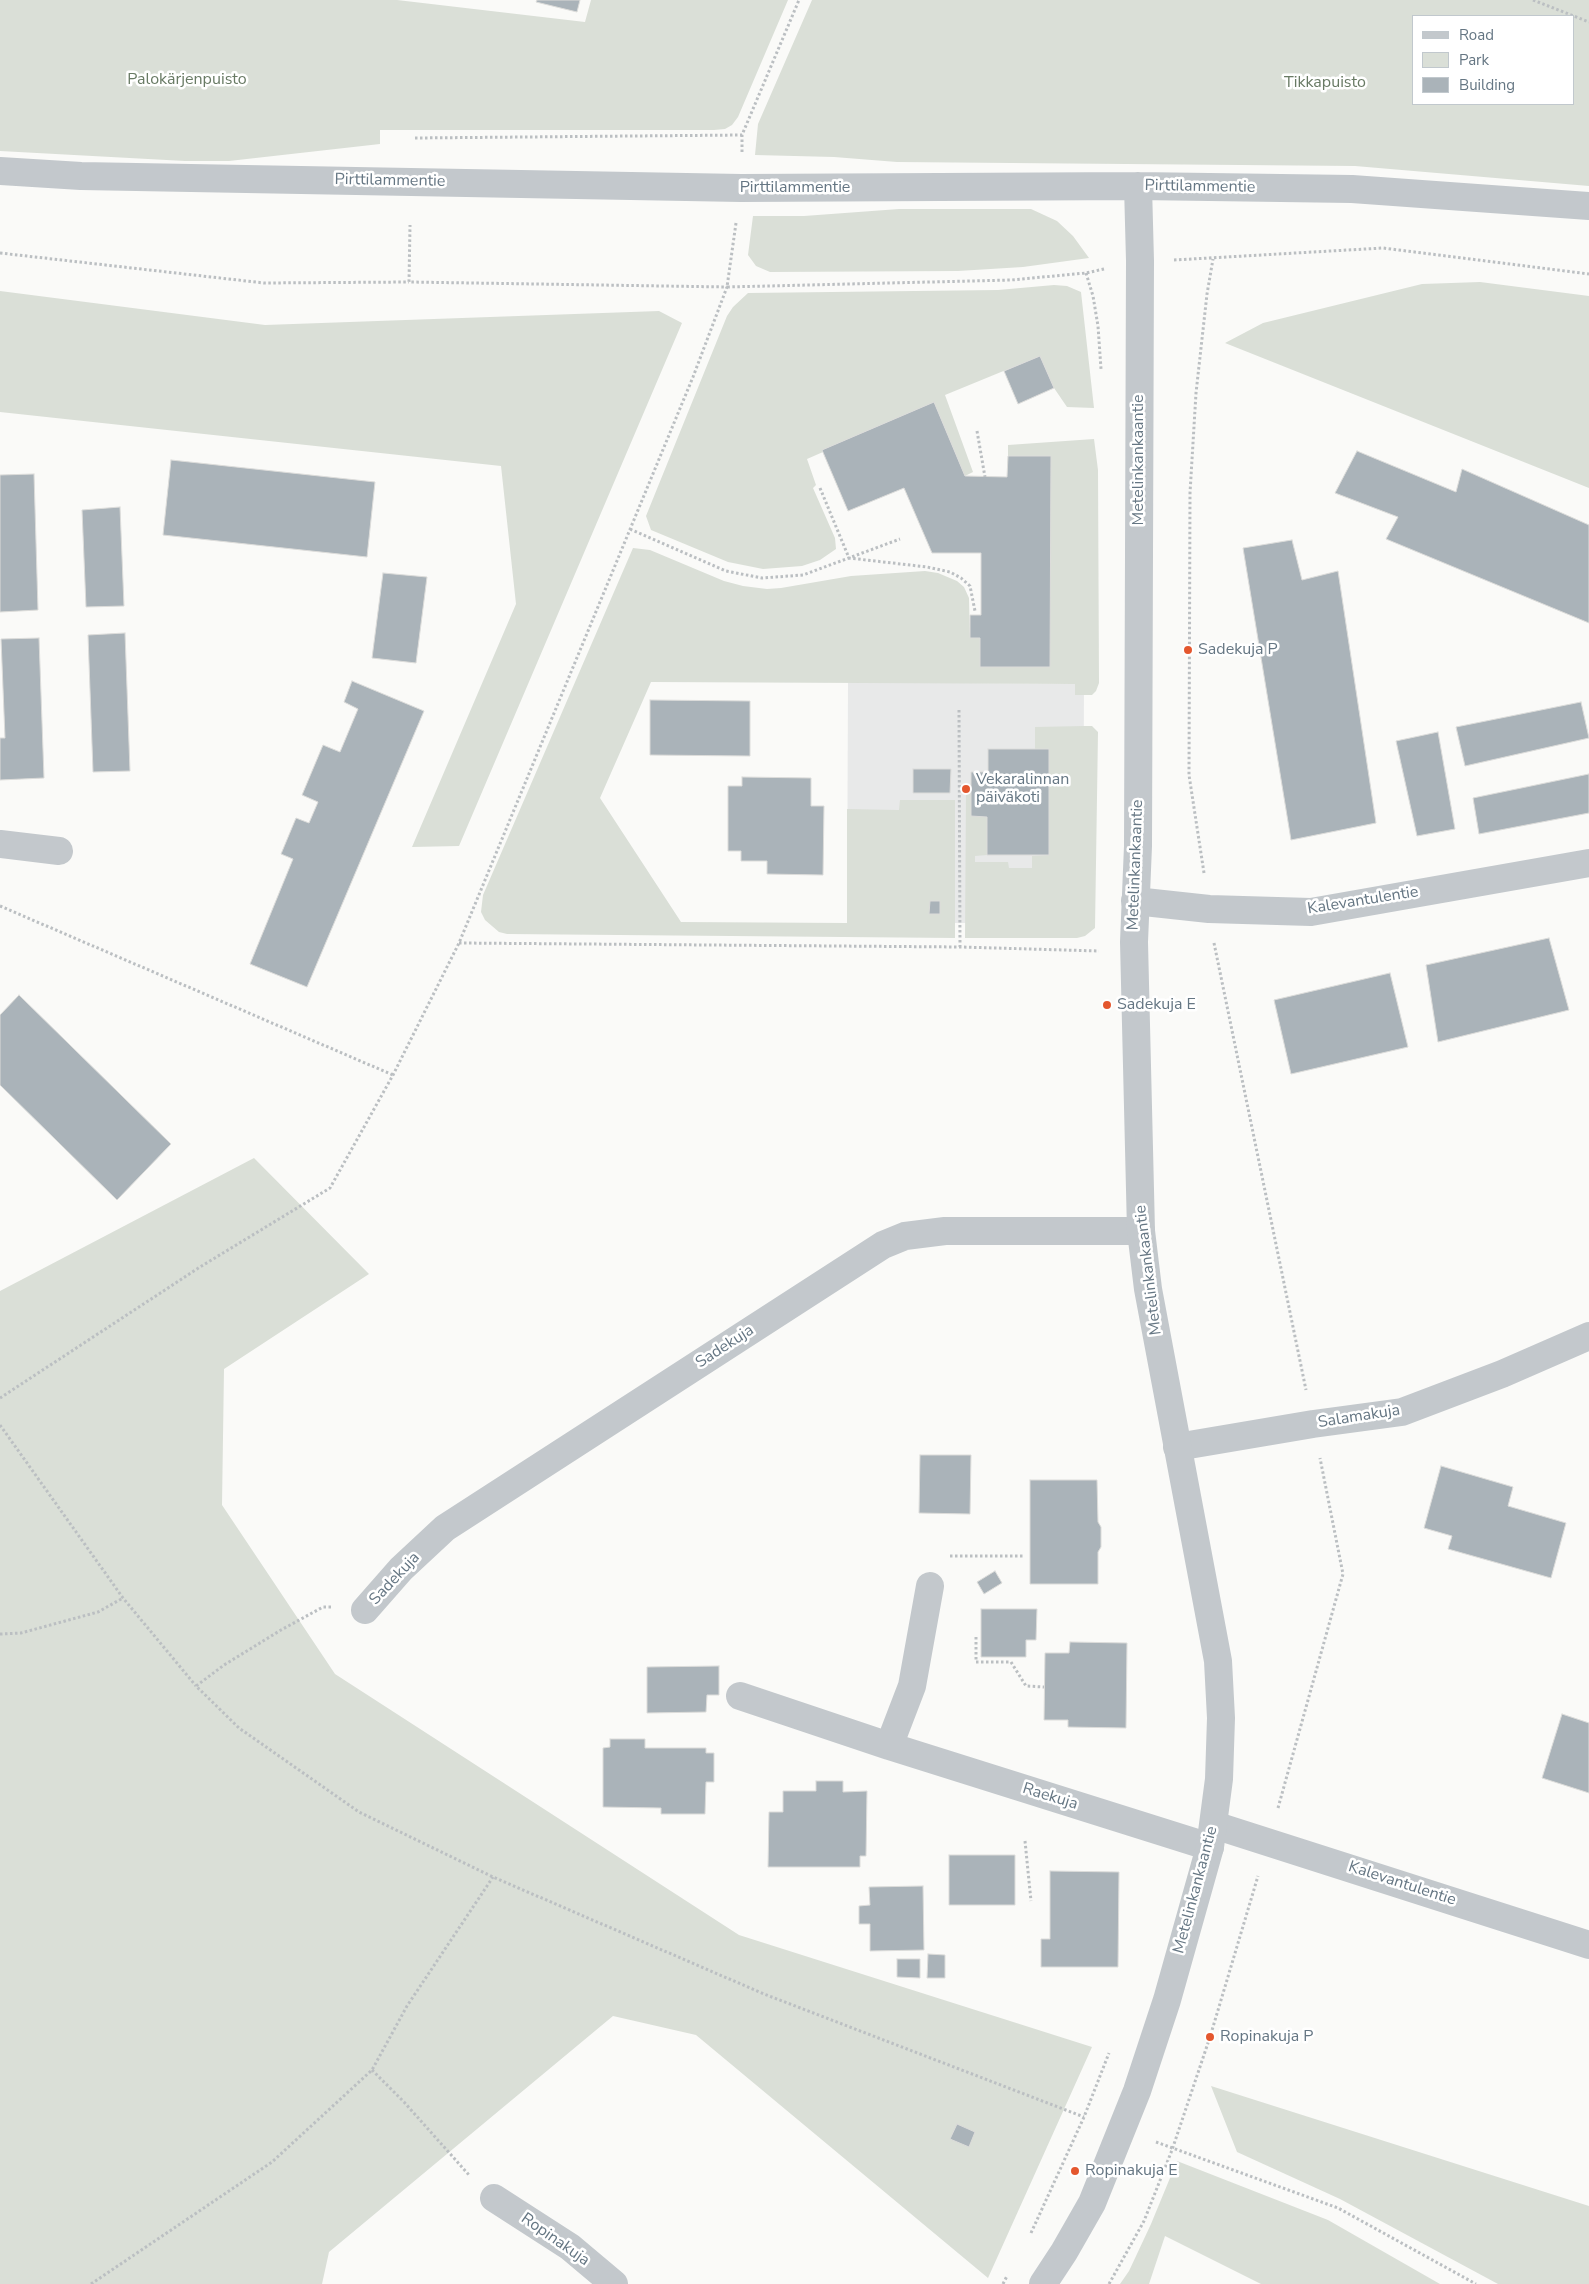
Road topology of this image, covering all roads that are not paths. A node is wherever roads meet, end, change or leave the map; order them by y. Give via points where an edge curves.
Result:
1 (0, 171) edge
2 (1138, 186) junction
3 (1589, 206) edge
4 (0, 844) edge
5 (59, 850) dead end
6 (1589, 863) edge
7 (1135, 901) junction
8 (1141, 1231) junction
9 (1589, 1336) edge
10 (1176, 1447) junction
11 (930, 1586) dead end
12 (365, 1610) road end
13 (740, 1696) dead end
14 (889, 1746) junction
15 (1212, 1836) junction
16 (1589, 1945) edge
17 (494, 2198) road end
18 (614, 2284) edge
19 (1043, 2284) edge

1 - 2 street, Pirttilammentie via 81,176 741,188
2 - 3 street, Pirttilammentie via 1352,189
2 - 7 street, Metelinkankaantie via 1138,818
4 - 5 street
6 - 7 street, Kalevantulentie via 1311,912 1209,909
7 - 8 street, Metelinkankaantie
8 - 10 street, Metelinkankaantie
8 - 12 street, Sadekuja via 945,1231 905,1236 884,1245 445,1528 401,1569
9 - 10 street, Salamakuja via 1402,1412
10 - 15 street, Metelinkankaantie via 1218,1661 1220,1753
11 - 14 street via 912,1686
13 - 14 street, Raekuja
14 - 15 street, Raekuja
15 - 16 street, Kalevantulentie via 1269,1842
15 - 19 street, Metelinkankaantie via 1167,2000 1123,2128 1092,2203
17 - 18 street, Ropinakuja via 570,2247

